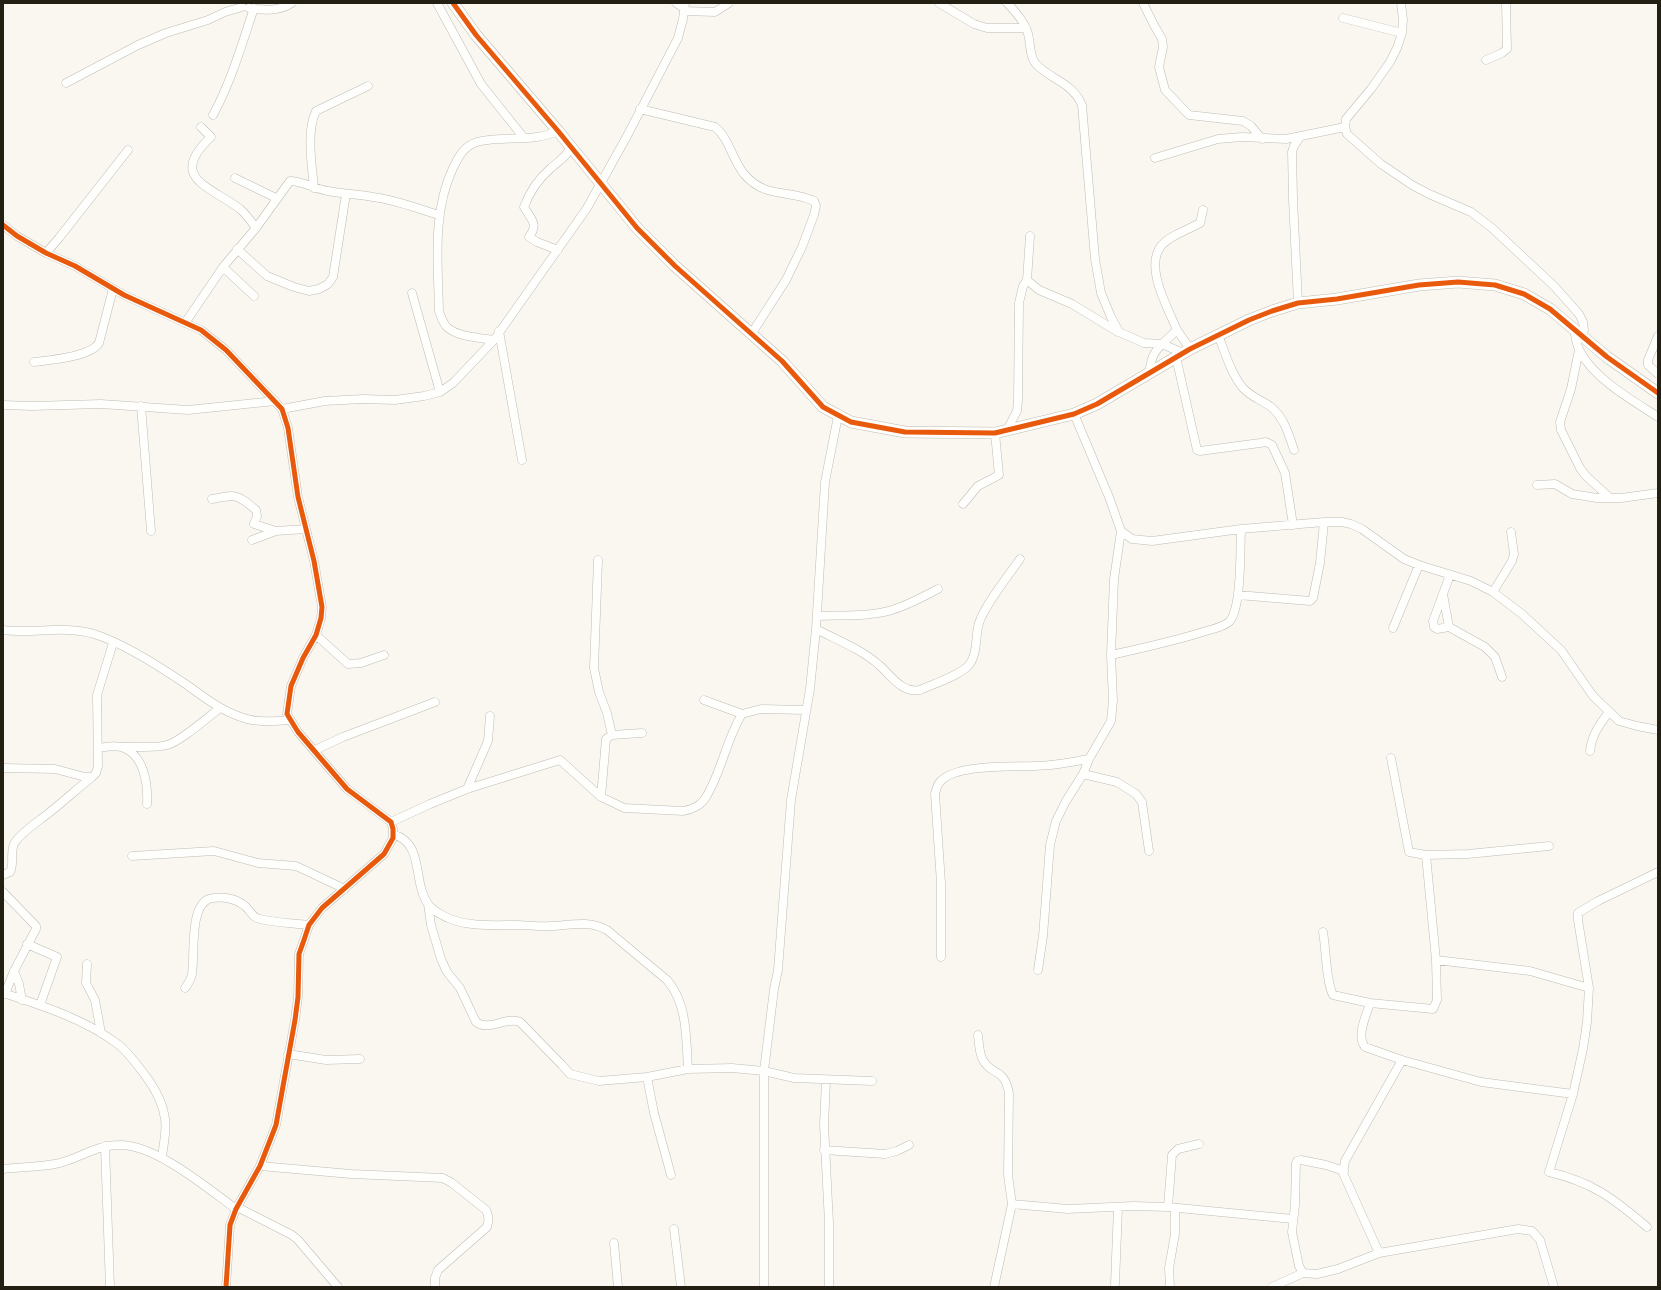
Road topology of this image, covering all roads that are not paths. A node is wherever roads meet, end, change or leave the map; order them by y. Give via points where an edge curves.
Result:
1 (292, 3) edge
2 (437, 3) edge
3 (453, 3) edge
4 (676, 3) edge
5 (729, 3) edge
6 (939, 3) edge
7 (1007, 3) edge
8 (1143, 3) edge
9 (1401, 3) edge
10 (1506, 3) edge
11 (240, 5) edge
12 (254, 8) junction
13 (684, 8) edge
14 (1343, 18) dead end
15 (1026, 28) junction
16 (1402, 33) junction
17 (1486, 60) dead end
18 (66, 83) dead end
19 (368, 86) dead end
20 (640, 109) junction
21 (213, 115) dead end
22 (201, 127) dead end
23 (1345, 127) junction
24 (558, 131) junction
25 (1300, 137) junction
26 (524, 138) junction
27 (1262, 139) junction
28 (571, 148) junction
29 (128, 150) dead end
30 (1155, 158) dead end
31 (235, 178) dead end
32 (600, 184) junction
33 (314, 188) junction
34 (346, 194) junction
35 (276, 198) junction
36 (1203, 210) dead end
37 (438, 215) junction
38 (3, 225) edge
39 (256, 228) junction
40 (1030, 236) dead end
41 (237, 249) junction
42 (558, 250) junction
43 (46, 253) junction
44 (223, 267) junction
45 (1027, 280) junction
46 (113, 288) junction
47 (412, 293) dead end
48 (254, 296) dead end
49 (1298, 303) junction
50 (185, 323) junction
51 (1177, 330) junction
52 (499, 331) junction
53 (1119, 332) junction
54 (752, 333) junction
55 (1578, 333) junction
56 (1218, 335) junction
57 (1658, 336) edge
58 (494, 340) junction
59 (1162, 344) junction
60 (1579, 350) junction
61 (1183, 353) junction
62 (34, 362) dead end
63 (1149, 374) junction
64 (1658, 374) edge
65 (440, 392) junction
66 (1658, 393) edge
67 (275, 401) junction
68 (3, 405) edge
69 (141, 406) junction
70 (282, 409) junction
71 (1074, 414) junction
72 (838, 416) junction
73 (1658, 417) edge
74 (1007, 430) junction
75 (995, 433) junction
76 (1294, 450) dead end
77 (522, 460) dead end
78 (1537, 485) dead end
79 (1658, 493) edge
80 (1610, 498) junction
81 (212, 499) dead end
82 (963, 504) dead end
83 (1324, 522) junction
84 (1293, 525) junction
85 (306, 529) junction
86 (1241, 529) junction
87 (151, 531) dead end
88 (276, 531) junction
89 (1120, 531) junction
90 (1511, 532) dead end
91 (252, 540) dead end
92 (1020, 559) dead end
93 (598, 560) dead end
94 (1419, 565) junction
95 (1450, 575) junction
96 (938, 589) dead end
97 (1493, 592) junction
98 (1443, 594) junction
99 (1238, 596) junction
100 (817, 616) junction
101 (1449, 626) junction
102 (1392, 628) dead end
103 (816, 629) junction
104 (3, 630) edge
105 (316, 635) junction
106 (113, 643) junction
107 (384, 655) dead end
108 (1111, 655) junction
109 (1502, 677) dead end
110 (704, 700) dead end
111 (435, 702) dead end
112 (220, 708) junction
113 (805, 710) junction
114 (1609, 712) junction
115 (742, 714) junction
116 (490, 716) dead end
117 (290, 720) junction
118 (1658, 730) edge
119 (642, 733) dead end
120 (612, 735) junction
121 (120, 746) junction
122 (99, 748) junction
123 (315, 750) junction
124 (1590, 751) dead end
125 (1391, 758) dead end
126 (1089, 759) junction
127 (3, 768) edge
128 (1083, 774) junction
129 (92, 776) junction
130 (467, 789) junction
131 (601, 797) junction
132 (148, 804) dead end
133 (391, 822) junction
134 (393, 834) junction
135 (1548, 846) dead end
136 (1149, 851) dead end
137 (132, 856) dead end
138 (1426, 856) junction
139 (1658, 872) edge
140 (3, 875) edge
141 (345, 889) junction
142 (3, 892) edge
143 (428, 904) junction
144 (309, 925) junction
145 (1324, 932) dead end
146 (27, 944) junction
147 (940, 957) dead end
148 (1436, 960) junction
149 (87, 964) dead end
150 (1038, 970) dead end
151 (14, 971) junction
152 (185, 988) dead end
153 (1589, 988) junction
154 (4, 993) edge
155 (22, 1000) junction
156 (1370, 1003) junction
157 (40, 1006) junction
158 (101, 1033) junction
159 (978, 1035) dead end
160 (288, 1054) junction
161 (360, 1059) dead end
162 (1402, 1060) junction
163 (688, 1069) junction
164 (764, 1071) junction
165 (647, 1077) junction
166 (826, 1080) junction
167 (872, 1081) dead end
168 (1572, 1094) junction
169 (1199, 1144) dead end
170 (909, 1145) dead end
171 (105, 1146) junction
172 (824, 1150) junction
173 (162, 1158) junction
174 (260, 1166) junction
175 (3, 1169) edge
176 (1344, 1171) junction
177 (671, 1175) dead end
178 (1012, 1204) junction
179 (1118, 1207) junction
180 (1172, 1207) junction
181 (236, 1208) junction
182 (1293, 1219) junction
183 (1647, 1227) dead end
184 (674, 1229) dead end
185 (614, 1243) dead end
186 (1379, 1253) junction
187 (1303, 1273) junction
188 (1115, 1284) dead end
189 (110, 1287) edge
190 (226, 1287) edge
191 (338, 1287) edge
192 (435, 1287) edge
193 (618, 1287) edge
194 (681, 1287) edge
195 (764, 1287) edge
196 (829, 1287) edge
197 (994, 1287) edge
198 (1170, 1287) edge
199 (1272, 1287) edge
200 (1554, 1287) edge

1 - 12 street via 279,9
2 - 26 street via 481,84
3 - 24 street via 476,36
4 - 13 street
5 - 13 street via 715,12
6 - 15 street via 974,24 988,28
7 - 15 street
8 - 27 street via 1162,39 1159,67 1162,83 1169,94 1189,115 1243,120
9 - 16 street
10 - 17 street via 1507,49
11 - 12 street
11 - 18 street via 208,20 166,33
12 - 21 street via 233,69
13 - 20 street via 678,38
14 - 16 street
15 - 53 street via 1032,59 1072,89 1082,105 1097,273 1101,293
16 - 23 street via 1390,62 1346,119
19 - 33 street via 316,111 311,144
20 - 32 street
20 - 54 street via 715,127 722,132 744,174 757,185 773,193 814,201 814,215 802,247 786,280
22 - 39 street via 211,137 196,153 192,170 200,183 241,210
23 - 25 street
23 - 55 street via 1347,134 1381,164 1429,194 1472,212 1518,250 1579,314 1584,330
24 - 26 street via 549,135
24 - 28 street
25 - 27 street
25 - 49 street via 1292,152
26 - 37 street via 477,142 467,146 460,154 448,179
27 - 30 street via 1218,139
28 - 32 street
28 - 42 street via 564,159 551,168 533,187 524,207 535,224 534,231 529,237
29 - 43 street
31 - 35 street
32 - 42 street
32 - 54 street via 637,228 675,266
33 - 34 street
33 - 35 street via 290,181
34 - 37 street via 392,201
34 - 41 street via 333,278 328,284 309,291 294,287 267,276
35 - 39 street
36 - 51 street via 1200,223 1169,239 1160,247 1156,257 1155,268 1162,296
37 - 58 street via 439,311 442,320 455,332
38 - 43 street
39 - 41 street
40 - 45 street
41 - 44 street
42 - 52 street
43 - 46 street
44 - 48 street
44 - 50 street
45 - 53 street via 1039,290 1072,304
45 - 74 street via 1019,303 1017,412
46 - 50 street
46 - 62 street via 96,348
47 - 65 street
49 - 55 street via 1419,285 1458,282 1496,285 1524,294 1550,309
49 - 56 street via 1249,320
50 - 67 street via 201,330 220,345
51 - 59 street
51 - 61 street
52 - 58 street
52 - 77 street
53 - 59 street via 1144,343
54 - 72 street via 824,407
55 - 60 street
55 - 66 street
56 - 61 street
56 - 76 street via 1242,388 1277,412
57 - 64 street via 1648,365
58 - 65 street via 453,383
59 - 61 street
59 - 63 street via 1154,352
60 - 73 street via 1592,369
60 - 80 street via 1571,389 1560,422 1561,430 1580,468
61 - 63 street
61 - 84 street via 1198,450 1266,442 1272,445 1285,473
63 - 71 street
65 - 70 street via 395,400 325,401
67 - 69 street via 188,410
67 - 70 street
68 - 69 street
69 - 87 street
70 - 85 street via 288,428 298,497
71 - 74 street
71 - 89 street via 1109,497
72 - 75 street via 851,422 905,432
72 - 100 street via 825,482
74 - 75 street
75 - 82 street via 999,475 978,486
78 - 80 street via 1555,484 1572,494
79 - 80 street
81 - 88 street via 234,495 239,497 256,510 254,524
83 - 84 street
83 - 94 street via 1352,524 1404,559
83 - 99 street via 1320,563 1313,598 1310,601
84 - 86 street
85 - 88 street
85 - 105 street via 322,607
86 - 89 street via 1152,541 1132,539
86 - 99 street
88 - 91 street
89 - 108 street via 1114,579
90 - 97 street via 1514,554 1512,561
92 - 103 street via 981,618 970,664 961,671 920,690 908,690 865,654
93 - 120 street via 594,668
94 - 95 street
94 - 102 street
95 - 97 street via 1471,581
95 - 98 street
96 - 100 street via 892,610
97 - 114 street via 1546,634 1561,650 1593,696
98 - 101 street
98 - 101 street via 1433,621 1434,627 1437,629
99 - 108 street via 1229,622 1216,628
100 - 103 street
101 - 109 street via 1485,646 1495,657
103 - 113 street via 810,689
104 - 106 street via 73,630 93,634
105 - 107 street via 348,664 361,664
105 - 117 street via 291,686 287,714
106 - 112 street via 153,663
106 - 122 street via 98,695
108 - 126 street via 1111,721
110 - 115 street
111 - 123 street
112 - 117 street via 259,721
112 - 121 street via 168,745
113 - 115 street via 761,709
113 - 164 street via 791,800 778,970
114 - 118 street via 1619,721
114 - 124 street via 1591,740
115 - 131 street via 734,727 706,798 691,810 624,808
116 - 130 street via 488,741
117 - 123 street
119 - 120 street
120 - 131 street via 605,742
121 - 122 street
121 - 132 street via 134,756 142,768 148,790
122 - 129 street via 98,766
123 - 133 street via 347,789
125 - 138 street via 1409,852
126 - 128 street
126 - 147 street via 1036,766 963,770 940,782 935,794 941,883
127 - 129 street via 55,769 85,777
128 - 136 street via 1117,782 1136,794 1142,802
128 - 150 street via 1056,821 1050,845
129 - 140 street via 16,842 12,847 12,868
130 - 131 street via 560,760
130 - 133 street
133 - 134 street
134 - 141 street via 392,842 384,854
134 - 143 street via 401,836 412,848
135 - 138 street
137 - 141 street via 223,852 258,863 296,866
138 - 148 street
139 - 153 street via 1578,913
141 - 144 street via 322,908
142 - 146 street via 36,926 36,931
143 - 163 street via 436,912 450,919 464,922 549,926 590,924 608,930 668,980 675,989 686,1034
143 - 165 street via 441,959 480,1026 514,1020 520,1022 570,1074 599,1081
144 - 152 street via 258,919 239,902 229,898 208,899 196,919 192,975
144 - 160 street via 299,954 298,998
145 - 156 street via 1333,995
146 - 151 street
146 - 157 street via 57,957
148 - 153 street via 1530,971
148 - 156 street via 1437,1000 1433,1009
149 - 158 street via 86,983 95,1000
151 - 154 street
151 - 155 street
153 - 168 street via 1583,1049
154 - 155 street
155 - 157 street
156 - 162 street via 1361,1042 1365,1047
157 - 158 street via 70,1017
158 - 173 street via 120,1046 152,1086 165,1119
159 - 178 street via 983,1060 1004,1077 1008,1084 1008,1175
160 - 161 street via 326,1060
160 - 174 street via 276,1125
162 - 168 street via 1481,1082
162 - 176 street via 1345,1161
163 - 164 street via 732,1068
163 - 165 street
164 - 166 street via 794,1078
164 - 195 street
165 - 177 street
166 - 167 street
166 - 172 street
168 - 183 street via 1549,1172 1586,1183 1617,1201
169 - 180 street via 1178,1149 1172,1155
170 - 172 street via 886,1154
171 - 173 street via 139,1148
171 - 175 street via 56,1164
171 - 189 street
172 - 196 street via 829,1223
173 - 181 street
174 - 181 street
174 - 192 street via 406,1178 443,1178 452,1183 486,1210 489,1221 487,1227 438,1270 434,1278
176 - 182 street via 1326,1165 1297,1161
176 - 186 street
178 - 179 street via 1068,1209
178 - 197 street
179 - 180 street
179 - 188 street
180 - 182 street
180 - 198 street via 1175,1234 1169,1268
181 - 190 street via 230,1225
181 - 191 street via 292,1235
182 - 187 street via 1292,1232 1299,1266
184 - 194 street
185 - 193 street
186 - 187 street via 1338,1269 1317,1274
186 - 200 street via 1518,1229 1532,1231 1540,1240
187 - 199 street

